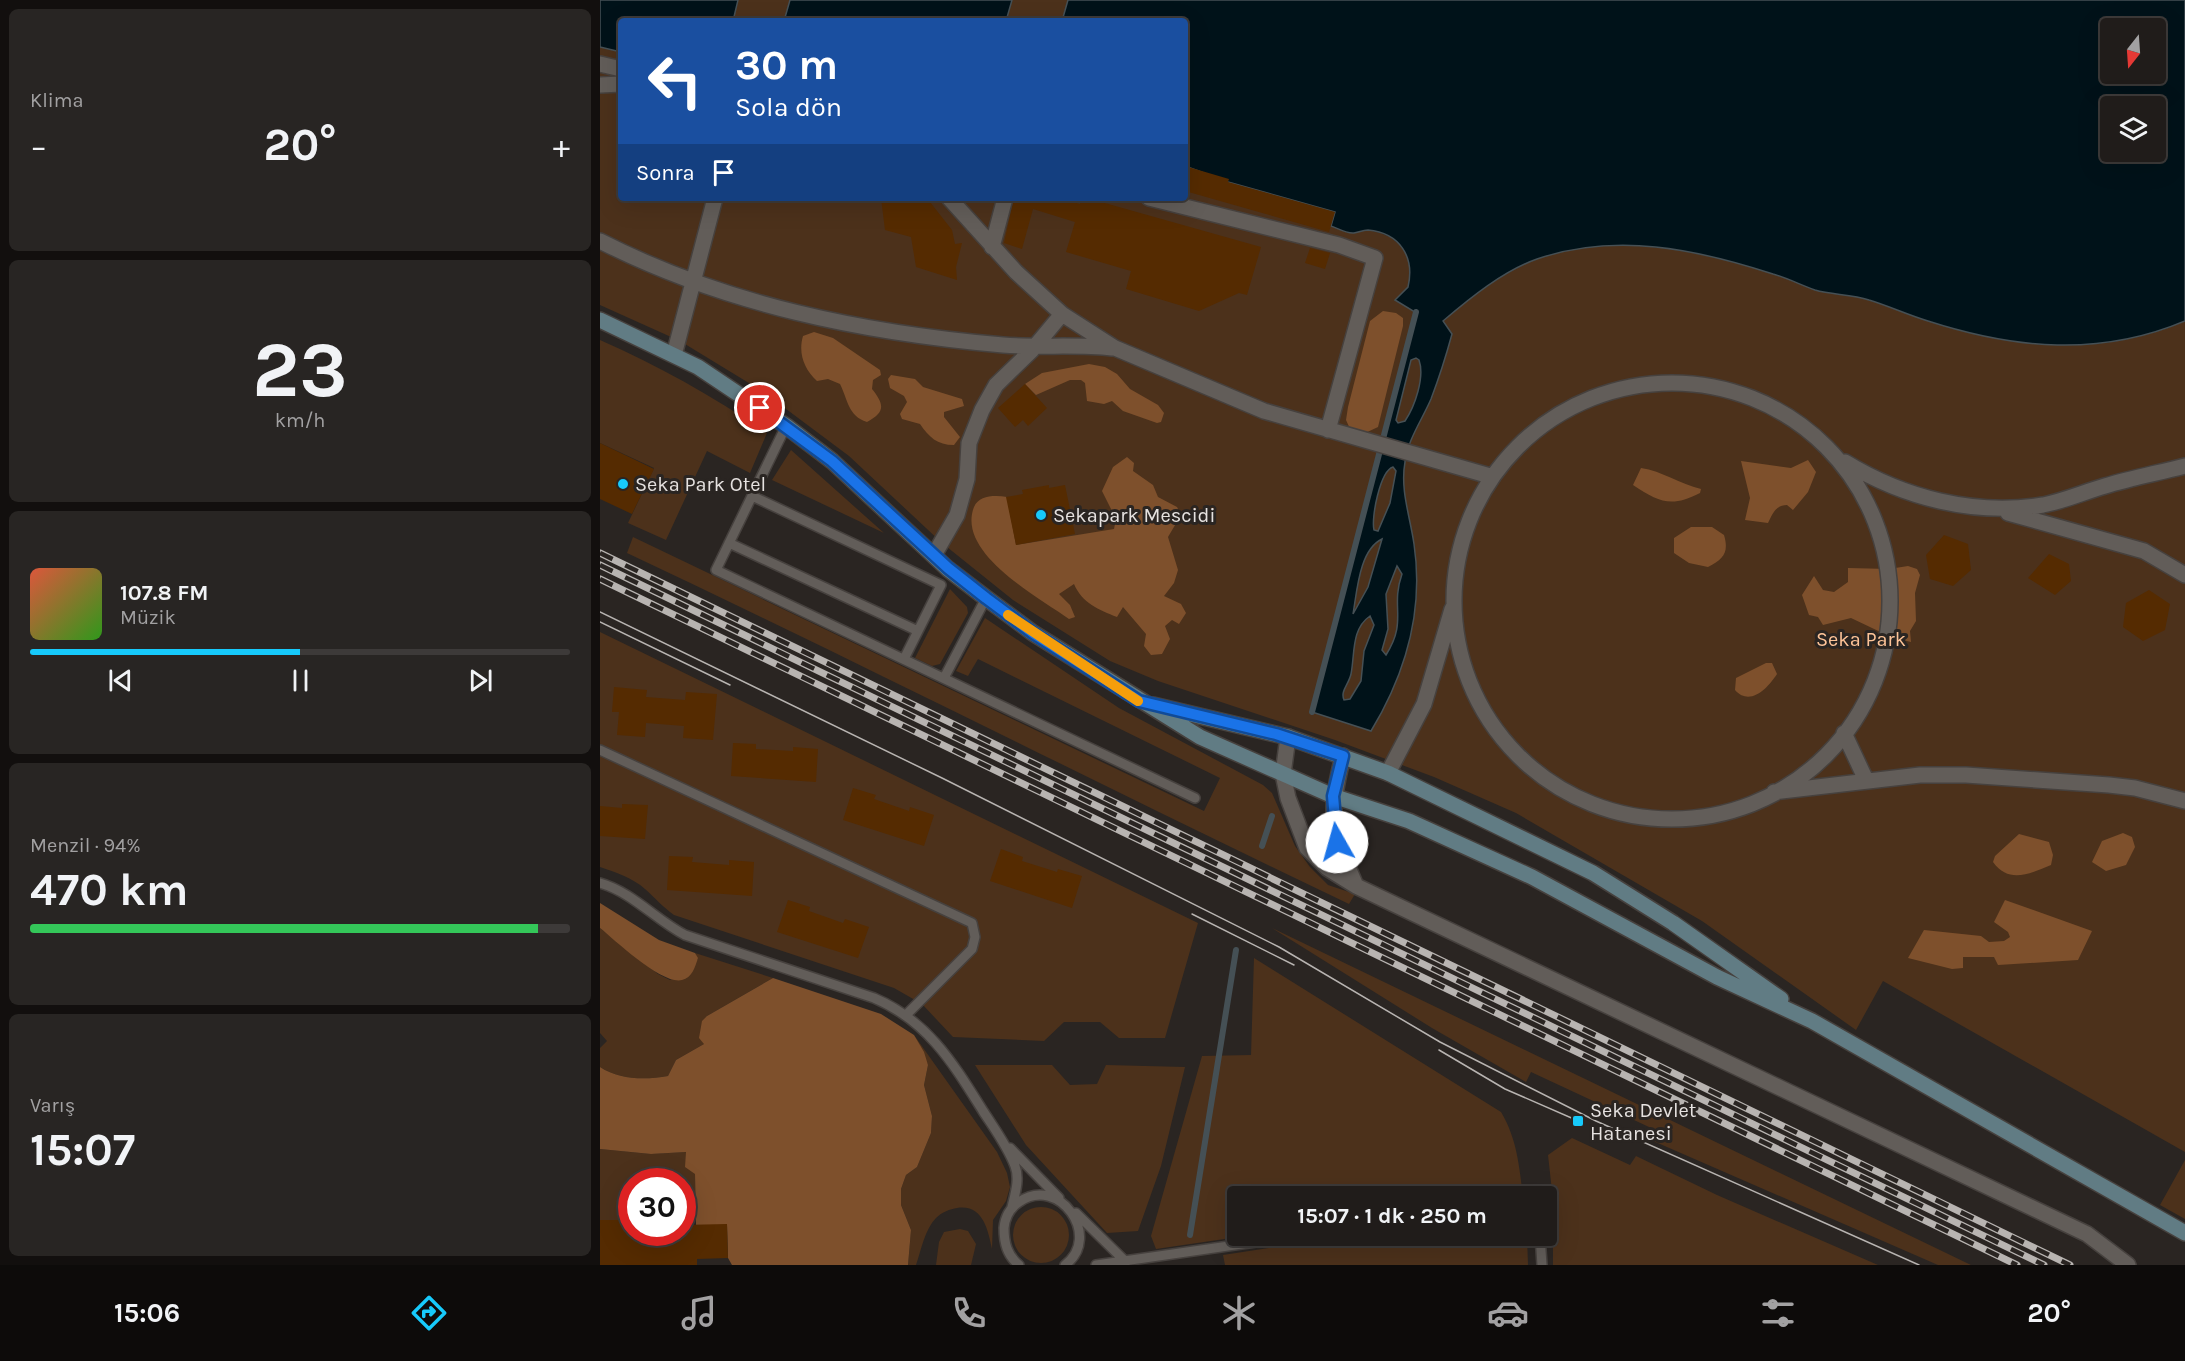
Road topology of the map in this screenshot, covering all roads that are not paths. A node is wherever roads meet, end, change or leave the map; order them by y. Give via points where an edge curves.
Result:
1 (600, 64) edge
2 (618, 68) edge
3 (600, 84) edge
4 (618, 84) edge
5 (714, 201) edge
6 (951, 201) edge
7 (1004, 201) edge
8 (1161, 201) edge
9 (600, 241) edge
10 (992, 247) junction
11 (694, 281) junction
12 (1062, 314) junction
13 (600, 320) edge
14 (1034, 347) junction
15 (1115, 348) junction
16 (674, 355) junction
17 (786, 426) junction
18 (1328, 430) junction
19 (1835, 455) junction
20 (2185, 466) edge
21 (1490, 476) junction
22 (752, 495) junction
23 (1982, 507) junction
24 (729, 543) junction
25 (934, 555) junction
26 (2185, 575) edge
27 (1455, 597) junction
28 (986, 598) junction
29 (918, 630) junction
30 (904, 659) junction
31 (944, 678) junction
32 (1139, 701) junction
33 (1844, 733) junction
34 (1288, 737) junction
35 (600, 750) edge
36 (1343, 756) junction
37 (1388, 773) junction
38 (1283, 774) junction
39 (1866, 780) junction
40 (1767, 793) junction
41 (1333, 796) junction
42 (1195, 798) dead end
43 (2185, 801) edge
44 (600, 883) edge
45 (1356, 886) junction
46 (907, 1014) junction
47 (1812, 1021) junction
48 (1002, 1141) junction
49 (1065, 1204) junction
50 (1012, 1207) junction
51 (2185, 1233) edge
52 (1232, 1246) edge
53 (1541, 1246) edge
54 (1126, 1262) junction
55 (1019, 1265) edge
56 (1065, 1265) edge
57 (1096, 1265) edge
58 (1542, 1265) edge
59 (2128, 1265) edge

1 - 2 street
3 - 4 street
5 - 11 street
6 - 10 street
7 - 10 street
8 - 18 street via 1339,245 1376,258
9 - 11 street
10 - 12 street
11 - 14 street via 775,308 847,325
11 - 16 street
12 - 14 street
12 - 15 street
13 - 16 main road
14 - 15 street
14 - 25 street via 996,385 982,410 969,443 967,479 957,515
15 - 18 street via 1236,402
16 - 17 main road
17 - 22 lane
17 - 25 main road via 832,461
18 - 21 street
19 - 21 street via 1791,421 1744,398 1686,383 1656,384 1603,392 1567,405 1528,432
19 - 23 street via 1887,485 1946,503
19 - 33 street via 1862,492 1882,538 1894,604 1885,660 1873,689
20 - 23 street via 2045,504
21 - 27 street via 1469,511 1459,547
22 - 24 lane
22 - 29 lane via 941,585
23 - 26 street via 2144,552
24 - 29 lane
24 - 30 lane via 716,570
25 - 28 main road
27 - 37 street via 1424,704
27 - 40 street via 1461,649 1491,723 1554,789 1609,813 1647,821 1696,820
28 - 31 lane
28 - 32 main road
29 - 30 lane
30 - 31 lane
31 - 42 lane
32 - 34 main road
32 - 38 main road via 1200,737
33 - 39 street
33 - 40 street via 1821,758
34 - 36 main road
34 - 38 street
35 - 46 lane via 972,923 972,949
36 - 37 main road
36 - 41 street
37 - 47 main road via 1593,873 1673,923
38 - 41 main road
38 - 45 street via 1307,848 1327,868
39 - 40 street
39 - 43 street via 1966,775 2062,780 2135,788
41 - 45 street via 1337,842
41 - 47 main road via 1409,820 1532,877 1717,977
44 - 46 lane via 685,935 874,998
45 - 59 street via 2086,1234
46 - 48 lane via 953,1063
47 - 51 main road
48 - 49 lane
48 - 50 lane via 1016,1168
49 - 50 lane via 1046,1194 1027,1197
49 - 54 lane
49 - 56 lane via 1078,1221 1080,1232 1078,1246
50 - 55 lane via 1004,1222 1004,1240 1011,1258
52 - 54 lane
53 - 58 lane
54 - 57 lane

